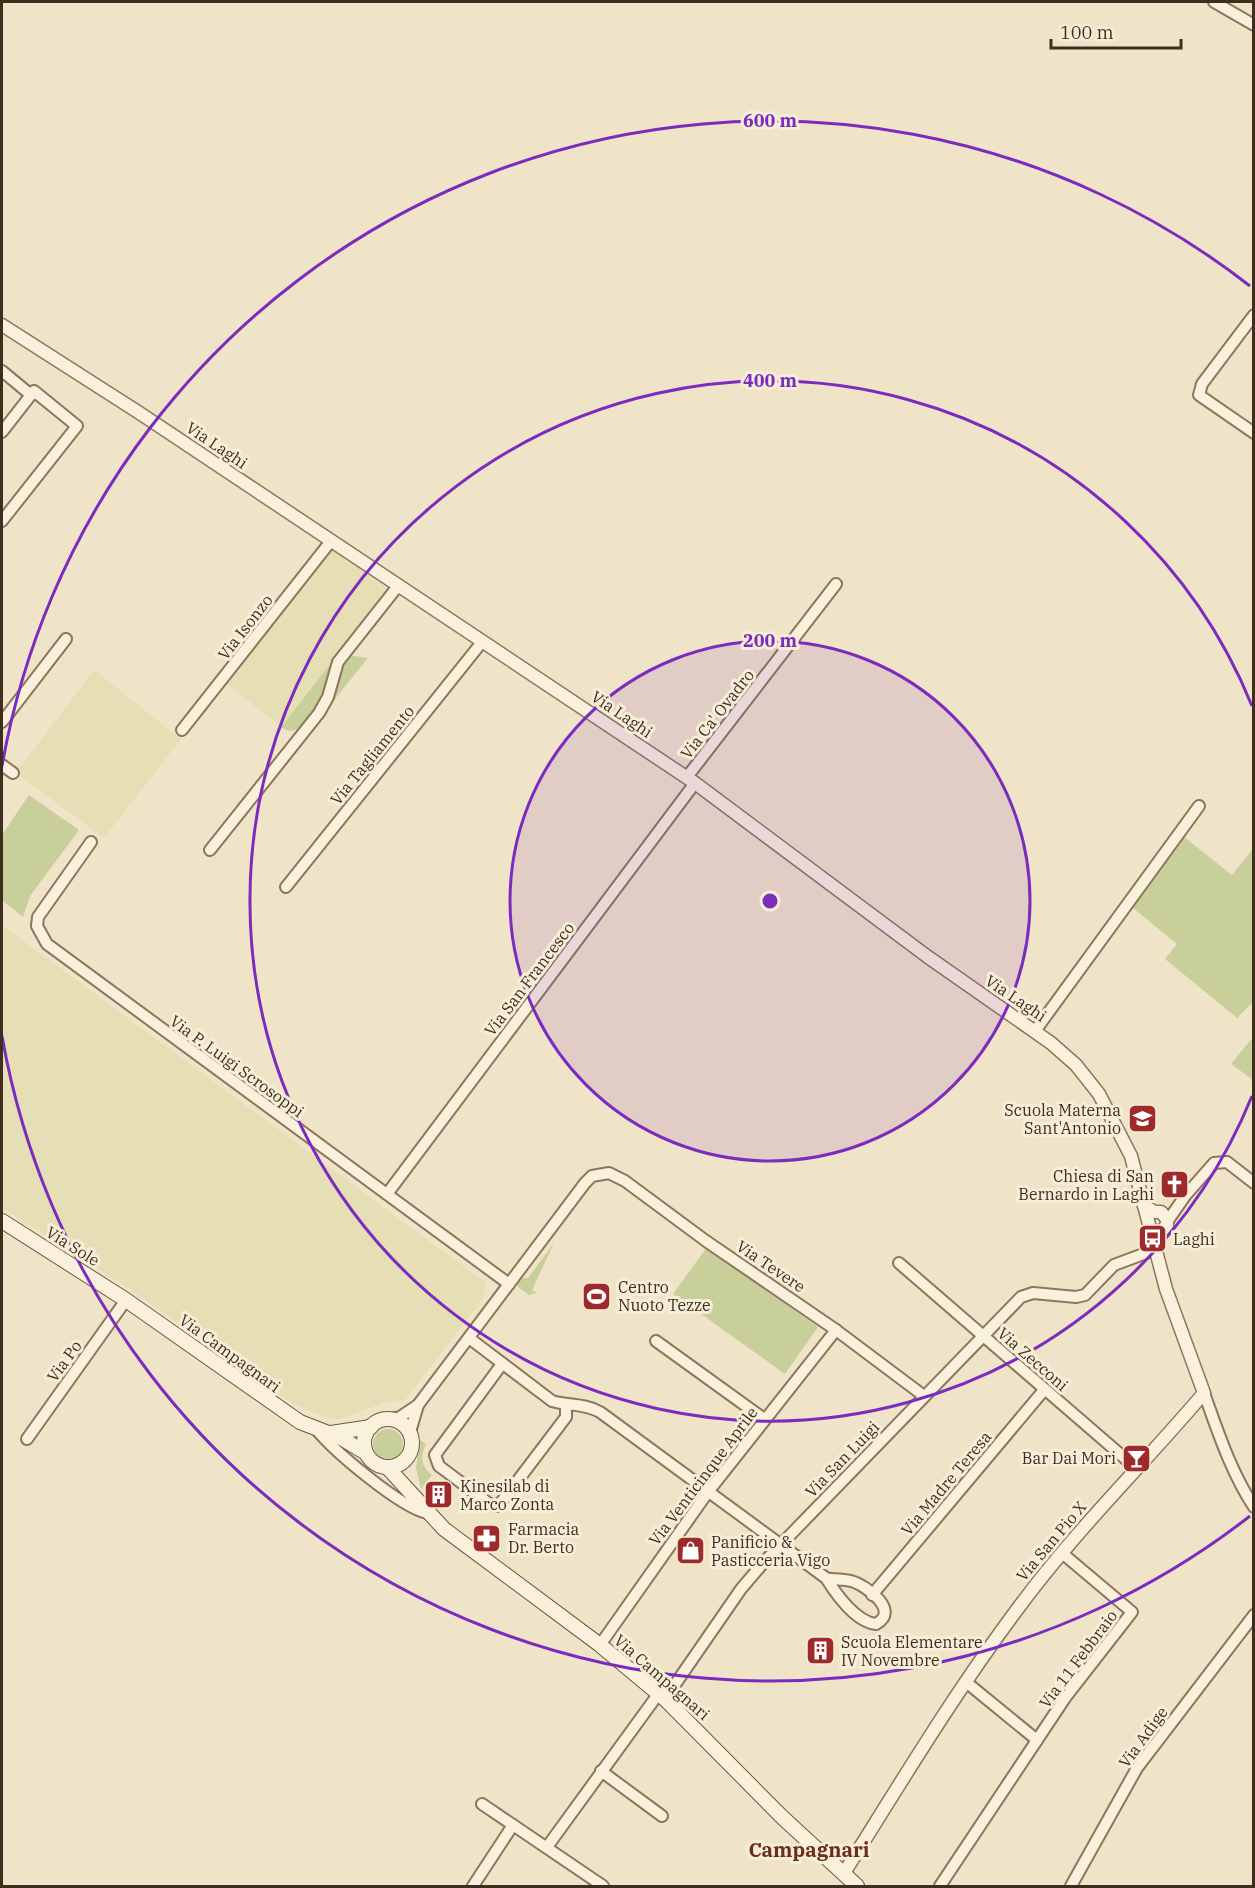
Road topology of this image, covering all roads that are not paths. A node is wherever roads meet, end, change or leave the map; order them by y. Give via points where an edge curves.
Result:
1 (1214, 2) edge
2 (1254, 25) edge
3 (1254, 315) edge
4 (2, 326) edge
5 (2, 371) edge
6 (31, 395) junction
7 (2, 432) edge
8 (1254, 433) edge
9 (2, 521) edge
10 (331, 541) junction
11 (836, 584) dead end
12 (398, 585) junction
13 (66, 639) dead end
14 (482, 642) junction
15 (2, 722) edge
16 (182, 730) dead end
17 (2, 765) edge
18 (13, 773) dead end
19 (691, 780) junction
20 (1199, 806) dead end
21 (91, 842) dead end
22 (210, 850) dead end
23 (286, 887) dead end
24 (1035, 1031) junction
25 (1254, 1183) edge
26 (387, 1194) junction
27 (1156, 1218) junction
28 (2, 1221) edge
29 (1154, 1245) junction
30 (899, 1263) dead end
31 (509, 1284) junction
32 (126, 1300) junction
33 (836, 1330) junction
34 (982, 1335) junction
35 (469, 1338) junction
36 (656, 1341) dead end
37 (502, 1364) junction
38 (1044, 1390) junction
39 (1204, 1393) junction
40 (924, 1396) junction
41 (418, 1405) junction
42 (566, 1405) junction
43 (392, 1419) junction
44 (764, 1419) junction
45 (371, 1427) junction
46 (323, 1431) junction
47 (410, 1432) junction
48 (27, 1439) dead end
49 (366, 1453) junction
50 (409, 1455) junction
51 (387, 1467) junction
52 (1136, 1468) junction
53 (708, 1492) junction
54 (416, 1497) junction
55 (1254, 1507) edge
56 (428, 1513) junction
57 (780, 1545) junction
58 (1062, 1553) junction
59 (826, 1578) junction
60 (872, 1595) junction
61 (1254, 1615) edge
62 (600, 1645) junction
63 (966, 1682) junction
64 (662, 1696) junction
65 (1037, 1740) junction
66 (601, 1771) junction
67 (482, 1804) dead end
68 (662, 1816) dead end
69 (513, 1825) junction
70 (547, 1847) junction
71 (840, 1870) junction
72 (602, 1886) edge
73 (472, 1887) edge
74 (857, 1887) edge
75 (940, 1887) edge
76 (1071, 1887) edge

1 - 2 street
3 - 8 street via 1202,384 1199,395
4 - 10 street, Via Laghi
5 - 6 street
6 - 7 street
6 - 9 street via 34,391 77,426
10 - 12 street, Via Laghi
10 - 16 street, Via Isonzo
11 - 19 street, Via Ca' Ovadro
12 - 14 street, Via Laghi
12 - 22 street via 338,662 319,713
13 - 15 street
14 - 19 street, Via Laghi
14 - 23 street, Via Tagliamento
17 - 18 street
19 - 24 street, Via Laghi via 937,964
19 - 26 street, Via San Francesco
20 - 24 street
21 - 26 street, Via P. Luigi Scrosoppi via 38,916 37,926 47,944
24 - 27 street, Via Laghi via 1076,1065 1099,1094
25 - 27 street via 1227,1162 1214,1163 1177,1211
26 - 31 street, Via P. Luigi Scrosoppi
27 - 29 street
28 - 32 main road, Via Sole
29 - 34 street, Via Zecconi via 1114,1265 1085,1295 1034,1293 1021,1297
29 - 39 street via 1174,1314
30 - 34 street
31 - 33 street, Via Tevere via 585,1183 596,1174 609,1173
31 - 35 street
32 - 46 main road, Via Campagnari via 287,1414
32 - 48 street, Via Po
33 - 40 street, Via Tevere
33 - 44 street, Via Venticinque Aprile
34 - 38 street, Via Zecconi
34 - 40 street, Via San Luigi
35 - 37 street
35 - 41 street
36 - 44 street
37 - 42 street via 552,1401
37 - 42 street via 435,1455 440,1466 491,1505 497,1506 503,1500 566,1417
38 - 52 street, Via Zecconi
38 - 60 street, Via Madre Teresa
39 - 52 street, Via San Pio X
39 - 55 street via 1226,1454
40 - 57 street, Via San Luigi
41 - 43 street
41 - 47 street
42 - 53 street via 587,1405 600,1412
43 - 45 main road
43 - 47 main road
44 - 53 street, Via Venticinque Aprile
45 - 46 main road
45 - 49 main road via 364,1439
46 - 49 main road, Via Campagnari
46 - 56 street, Via Campagnari via 327,1442 355,1465 409,1506
47 - 50 main road
49 - 51 main road via 375,1463
50 - 51 main road via 400,1465
50 - 54 main road, Via Campagnari via 409,1480
51 - 54 main road, Via Campagnari
52 - 58 street, Via San Pio X
53 - 57 street
53 - 62 street, Via Venticinque Aprile
54 - 56 main road, Via Campagnari
56 - 62 main road, Via Campagnari
57 - 59 street
57 - 64 street, Via San Luigi via 741,1590
58 - 63 street, Via San Pio X
58 - 65 street, Via 11 Febbraio via 1132,1612
59 - 60 street via 853,1582
59 - 60 street via 841,1601 873,1624 883,1619 886,1611
61 - 76 street, Via Adige via 1137,1768
62 - 64 main road, Via Campagnari
63 - 65 street
63 - 71 street, Via San Pio X via 854,1857
64 - 66 street, Via San Luigi
64 - 71 main road, Via Campagnari
65 - 75 street, Via 11 Febbraio
66 - 68 street
66 - 70 street, Via San Luigi
67 - 69 street
69 - 70 street
69 - 73 street
70 - 72 street
71 - 74 main road, Via Campagnari

